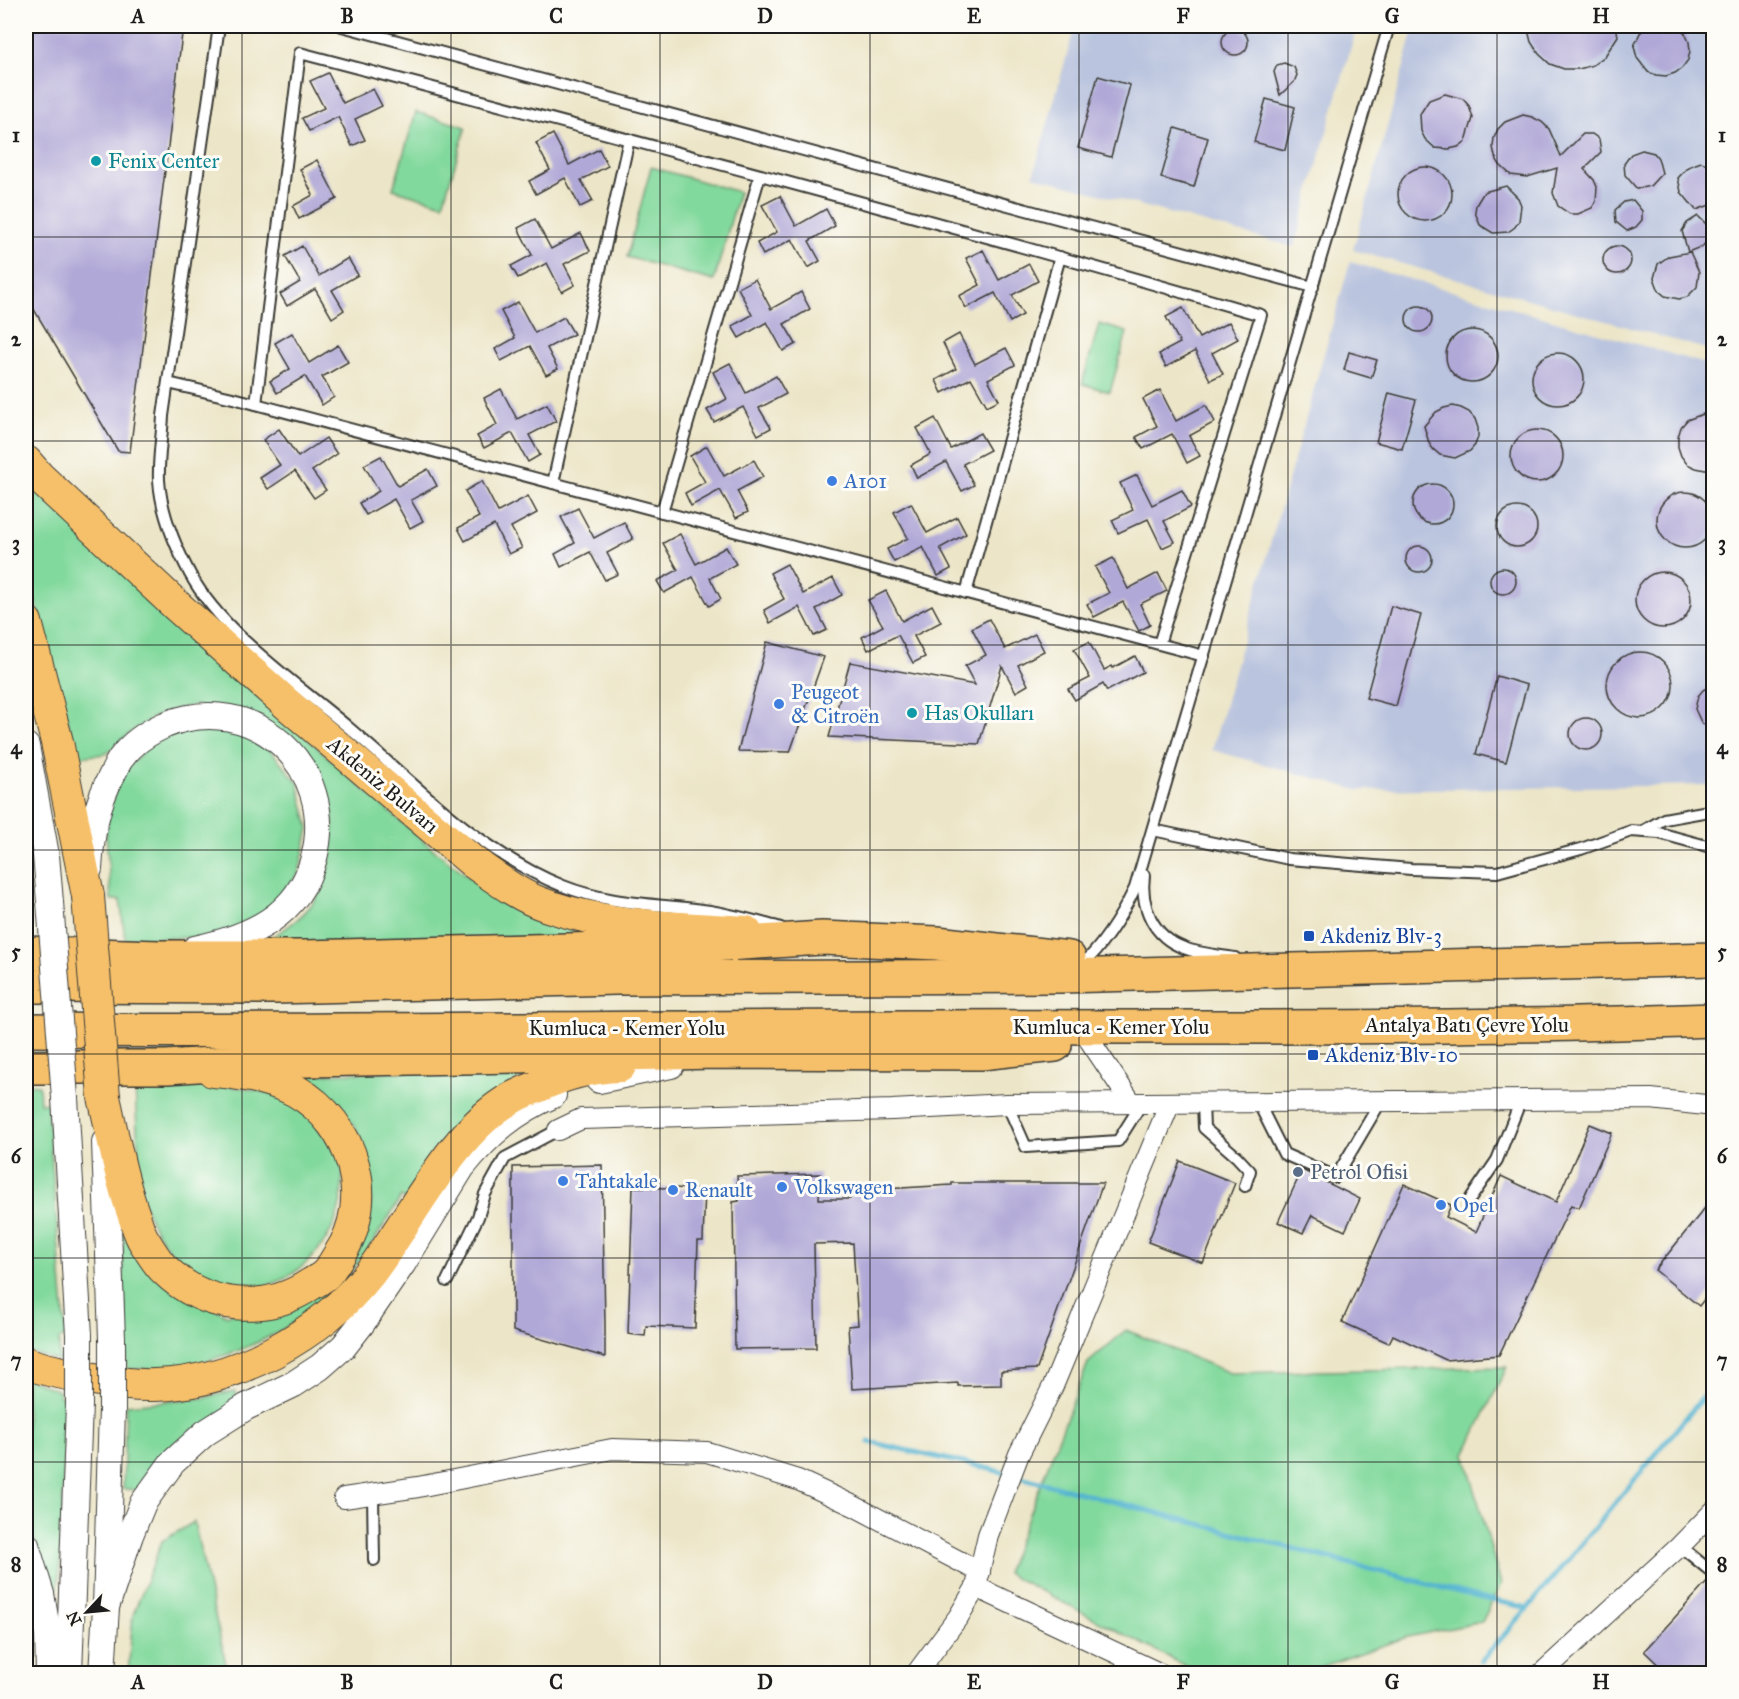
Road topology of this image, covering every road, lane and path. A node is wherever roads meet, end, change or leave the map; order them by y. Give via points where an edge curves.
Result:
1 (219, 26) edge
2 (342, 26) edge
3 (1389, 26) edge
4 (628, 139) junction
5 (760, 175) junction
6 (1060, 257) junction
7 (1313, 286) junction
8 (168, 383) junction
9 (256, 404) junction
10 (26, 462) edge
11 (553, 483) junction
12 (662, 512) junction
13 (966, 593) junction
14 (26, 622) edge
15 (1159, 644) junction
16 (1204, 656) junction
17 (26, 746) edge
18 (1713, 810) edge
19 (26, 825) edge
20 (1153, 830) junction
21 (1641, 832) junction
22 (1713, 848) edge
23 (1147, 851) junction
24 (88, 896) junction
25 (50, 902) junction
26 (822, 938) junction
27 (26, 953) edge
28 (160, 957) junction
29 (1713, 959) edge
30 (1078, 968) junction
31 (1303, 968) junction
32 (26, 986) edge
33 (1713, 1020) edge
34 (1220, 1027) junction
35 (26, 1030) edge
36 (1090, 1041) junction
37 (981, 1053) junction
38 (671, 1065) junction
39 (26, 1067) edge
40 (167, 1067) junction
41 (104, 1097) junction
42 (1521, 1100) junction
43 (1381, 1101) junction
44 (1136, 1102) junction
45 (1170, 1102) junction
46 (1258, 1102) junction
47 (1203, 1103) junction
48 (1007, 1104) junction
49 (1713, 1106) edge
50 (558, 1130) joint
51 (1245, 1186) dead end
52 (1471, 1198) dead end
53 (447, 1281) dead end
54 (26, 1363) edge
55 (374, 1495) junction
56 (344, 1498) dead end
57 (1713, 1511) edge
58 (26, 1545) edge
59 (1680, 1546) junction
60 (374, 1560) dead end
61 (1713, 1574) edge
62 (978, 1580) junction
63 (106, 1607) junction
64 (49, 1674) edge
65 (69, 1674) edge
66 (102, 1674) edge
67 (916, 1674) edge
68 (1161, 1674) edge
69 (1541, 1674) edge

1 - 8 lane
2 - 7 lane
3 - 7 lane
4 - 5 lane
4 - 9 lane via 300,53
4 - 11 lane
5 - 6 lane
5 - 12 lane
6 - 13 lane
6 - 15 lane via 1261,315
7 - 16 lane
8 - 9 lane
8 - 26 lane via 159,478 163,511 174,542 209,602 248,643 472,834 519,866 565,887 610,900 711,911
9 - 11 lane
10 - 26 main road, Akdeniz Bulvarı via 287,704 505,885 546,906 594,918 642,926
11 - 12 lane
12 - 13 lane
13 - 15 lane
14 - 24 main road via 57,742
15 - 16 lane
16 - 20 lane
17 - 25 street via 45,848
18 - 21 lane via 1664,819
19 - 25 street
20 - 21 lane via 1289,859 1497,872 1631,831
20 - 23 lane
21 - 22 lane
23 - 30 lane via 1124,911
23 - 31 lane via 1142,886 1147,912 1161,934 1184,948
24 - 28 street via 90,843 104,789 122,757 148,732 183,718 218,716 255,724 284,746 306,772 318,806 319,840 309,878 287,909 256,929 223,943
24 - 41 main road, bridge
25 - 65 street, bridge via 79,1335
26 - 28 highway via 679,947
26 - 30 highway via 937,943
27 - 28 highway
29 - 31 highway
30 - 31 highway via 1196,972
30 - 32 highway via 276,987
33 - 34 highway, Antalya Batı Çevre Yolu
34 - 35 highway, Kumluca - Kemer Yolu
34 - 36 highway, Kumluca - Kemer Yolu
36 - 37 highway, Kumluca - Kemer Yolu
36 - 44 street
37 - 38 main road via 862,1061
37 - 40 highway, Kumluca - Kemer Yolu via 719,1052 256,1061
38 - 54 main road via 581,1070 510,1099 478,1124 446,1161 349,1296 302,1335 263,1357 196,1380 158,1385 126,1385
38 - 63 street via 606,1078 554,1095 514,1115 479,1145 344,1346 320,1368 205,1433 172,1463 143,1503
39 - 40 highway, Kumluca - Kemer Yolu
40 - 41 main road via 232,1073 274,1082 296,1091 318,1108 343,1136 356,1172 358,1209 347,1243 326,1274 296,1294 264,1304 227,1303 195,1292 165,1270 143,1239 129,1202
41 - 63 street, bridge via 112,1339
42 - 43 street
42 - 49 street via 1651,1099
42 - 52 lane via 1497,1160
43 - 46 street
43 - 46 lane via 1336,1177 1284,1154
44 - 45 street
44 - 48 street
44 - 48 lane via 1118,1141 1026,1147
45 - 47 street
45 - 62 street via 1054,1384 1019,1454 988,1535
46 - 47 street
47 - 51 lane via 1204,1128 1250,1171
48 - 50 street via 581,1119
50 - 53 lane via 505,1158
55 - 56 street
55 - 60 lane
55 - 62 street via 612,1449 707,1452 798,1480 854,1506
57 - 59 street
58 - 64 street via 41,1594
59 - 61 lane
59 - 69 street
62 - 67 street via 959,1616
62 - 68 street
63 - 66 street

